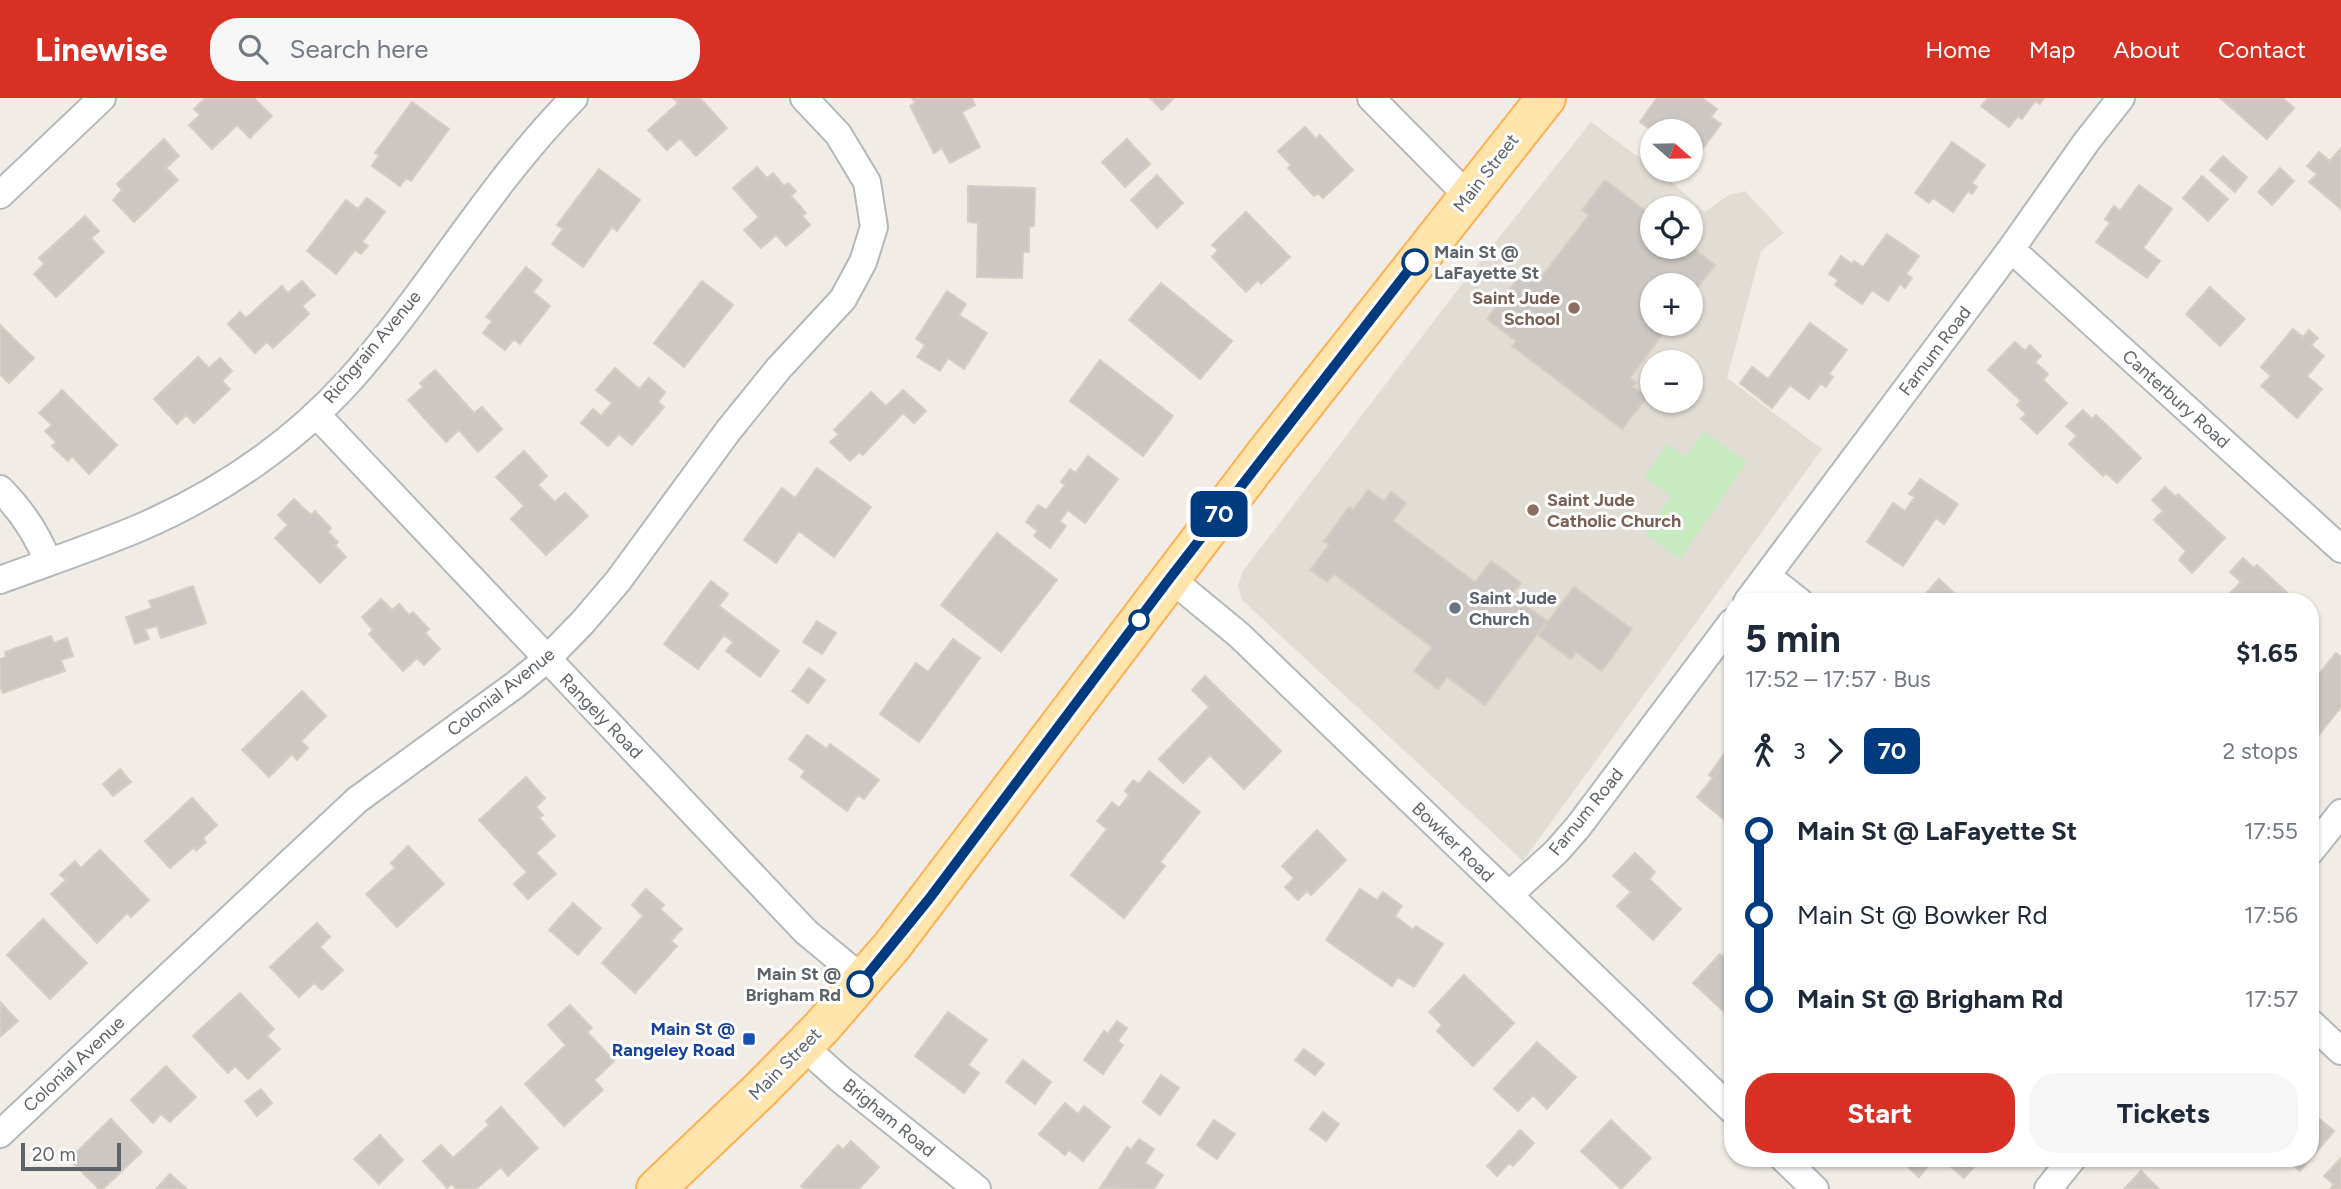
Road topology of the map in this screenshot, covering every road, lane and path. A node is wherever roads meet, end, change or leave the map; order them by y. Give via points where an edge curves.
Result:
1 (102, 98) edge
2 (574, 98) edge
3 (804, 98) edge
4 (1371, 98) edge
5 (1546, 98) edge
6 (2121, 98) edge
7 (0, 195) edge
8 (1468, 196) junction
9 (2011, 249) junction
10 (316, 414) junction
11 (0, 489) edge
12 (2341, 549) edge
13 (48, 562) junction
14 (1767, 576) junction
15 (1170, 578) junction
16 (0, 580) edge
17 (1754, 593) edge
18 (1789, 593) edge
19 (1724, 633) edge
20 (547, 659) junction
21 (2341, 813) edge
22 (2319, 841) edge
23 (1509, 895) junction
24 (864, 980) junction
25 (2319, 1030) edge
26 (803, 1046) junction
27 (2341, 1051) edge
28 (1724, 1102) edge
29 (0, 1134) edge
30 (1792, 1167) edge
31 (2066, 1167) edge
32 (656, 1189) edge
33 (977, 1189) edge
34 (1815, 1189) edge
35 (2048, 1189) edge

1 - 7 street
2 - 10 street, Richgrain Avenue via 523,154 379,345
3 - 20 street, Colonial Avenue via 838,134 867,181 874,227 863,262 843,299 779,368 618,581
4 - 8 street
5 - 8 main road, Main Street
6 - 9 street, Farnum Road
8 - 15 main road, Main Street
9 - 12 street, Canterbury Road
9 - 14 street, Farnum Road
10 - 13 street, Richgrain Avenue via 265,456 186,505
10 - 20 street, Rangely Road
11 - 13 street via 28,520
13 - 16 street, Richgrain Avenue
14 - 17 street, Farnum Road
14 - 18 street
15 - 23 street, Bowker Road via 1239,635
15 - 24 main road, Main Street
19 - 23 street, Farnum Road via 1578,827
20 - 24 street, Rangely Road via 806,932
20 - 29 street, Colonial Avenue via 357,800
21 - 22 street
23 - 28 street, Bowker Road
24 - 26 main road, Main Street
25 - 27 street
26 - 32 main road, Main Street
26 - 33 street, Brigham Road
30 - 34 street
31 - 35 street

